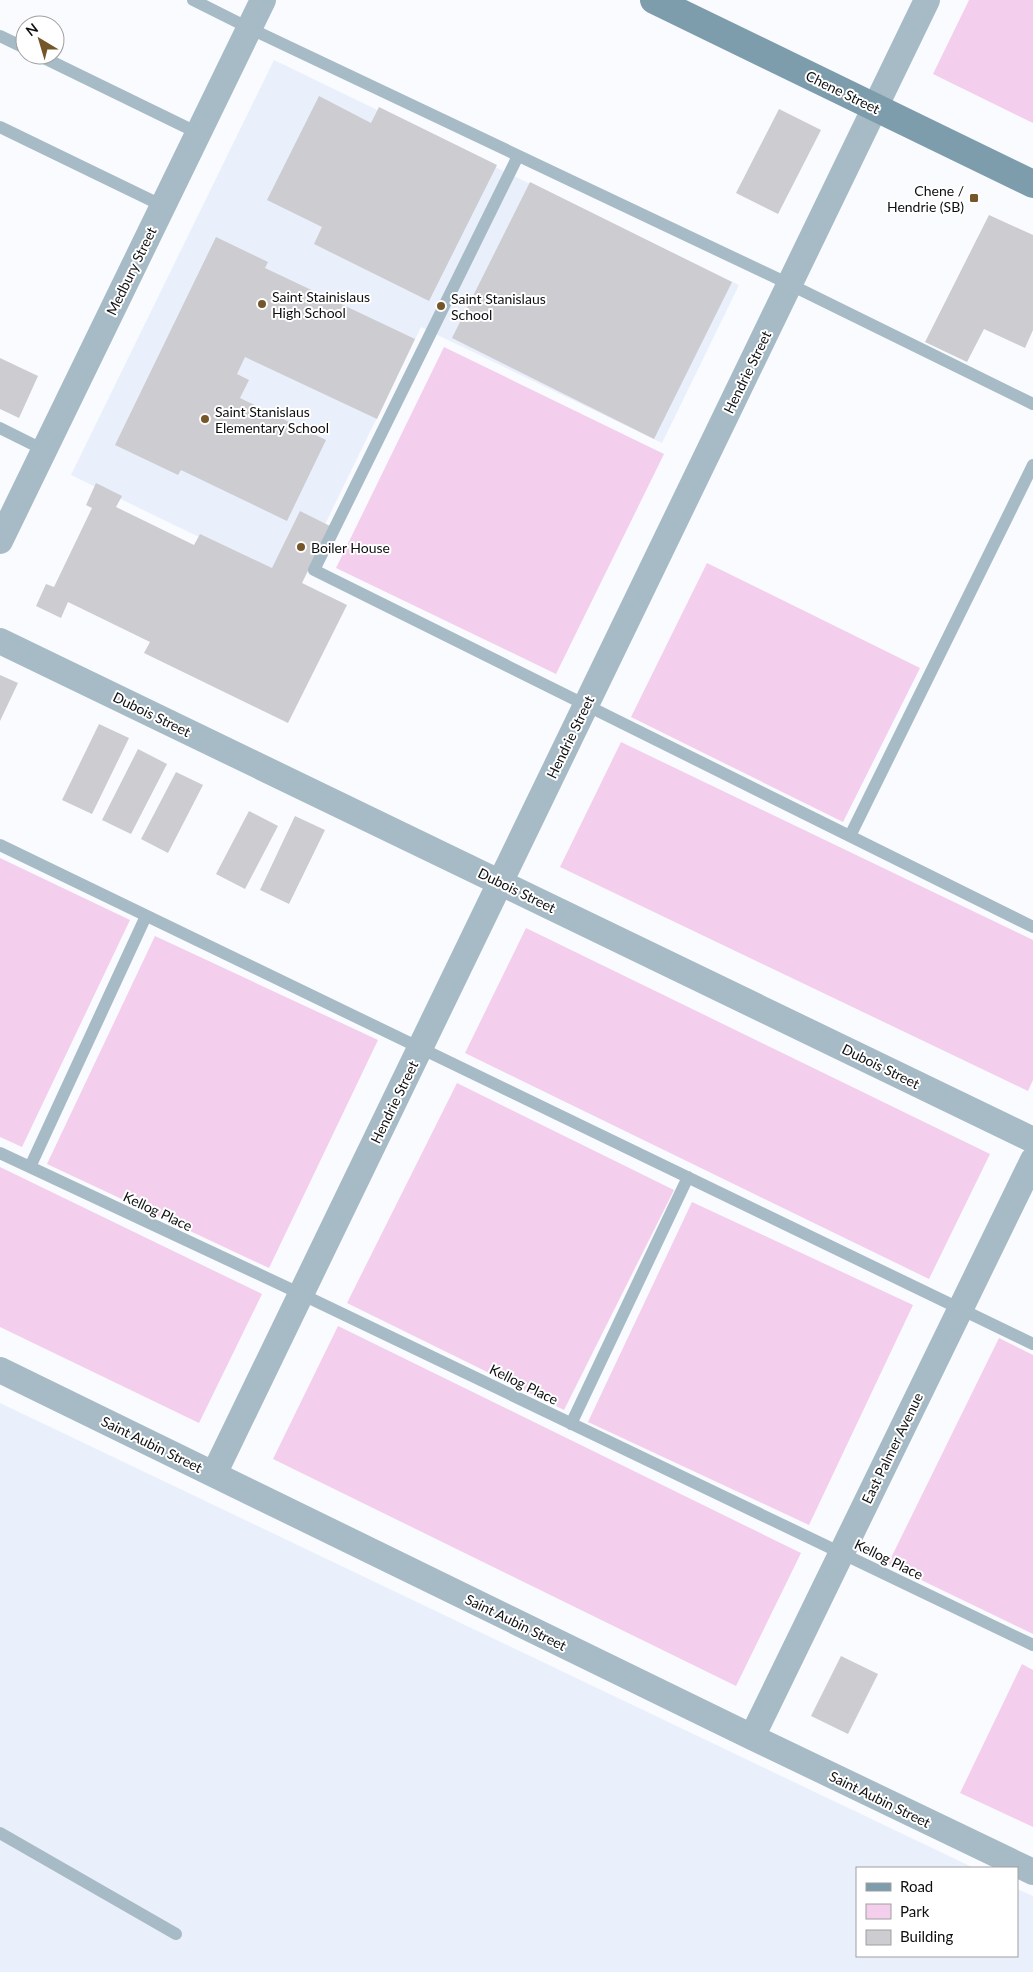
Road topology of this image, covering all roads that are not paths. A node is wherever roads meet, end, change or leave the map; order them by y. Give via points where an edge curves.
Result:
1 (193, 0) edge
2 (263, 0) edge
3 (654, 0) edge
4 (927, 0) edge
5 (249, 28) junction
6 (0, 36) edge
7 (15, 43) edge
8 (58, 65) edge
9 (875, 107) junction
10 (0, 127) edge
11 (198, 134) junction
12 (518, 156) junction
13 (1033, 184) edge
14 (163, 206) junction
15 (790, 284) junction
16 (1033, 404) edge
17 (0, 428) edge
18 (44, 450) junction
19 (1033, 465) edge
20 (0, 541) edge
21 (0, 640) edge
22 (586, 705) junction
23 (850, 836) junction
24 (0, 846) edge
25 (500, 882) junction
26 (146, 916) junction
27 (1033, 926) edge
28 (420, 1048) junction
29 (1033, 1140) edge
30 (0, 1153) edge
31 (1033, 1160) edge
32 (30, 1167) junction
33 (688, 1177) junction
34 (301, 1294) junction
35 (960, 1309) junction
36 (1033, 1344) edge
37 (0, 1370) edge
38 (571, 1424) junction
39 (214, 1474) junction
40 (841, 1553) junction
41 (1033, 1645) edge
42 (752, 1737) junction
43 (0, 1833) edge
44 (1033, 1872) edge
45 (176, 1934) dead end

1 - 5 lane
2 - 5 street, Medbury Street
3 - 9 street, Chene Street
4 - 9 street, Hendrie Street
5 - 11 street, Medbury Street
5 - 12 lane
6 - 7 lane
8 - 11 lane
9 - 13 street, Chene Street
9 - 15 street, Hendrie Street
10 - 14 lane
11 - 14 street, Medbury Street
12 - 15 lane
12 - 22 lane via 314,570
14 - 18 street, Medbury Street
15 - 16 lane
15 - 22 street, Hendrie Street
17 - 18 lane
18 - 20 street, Medbury Street
19 - 23 lane
21 - 25 street, Dubois Street
22 - 23 lane
22 - 25 street, Hendrie Street
23 - 27 lane
24 - 26 lane
25 - 28 street, Hendrie Street
25 - 29 street, Dubois Street
26 - 28 lane
26 - 32 lane
28 - 33 lane
28 - 34 street, Hendrie Street
30 - 32 lane, Kellog Place
31 - 35 street, East Palmer Avenue
32 - 34 lane, Kellog Place
33 - 35 lane
33 - 38 lane
34 - 38 lane, Kellog Place
34 - 39 street, Hendrie Street
35 - 36 lane
35 - 40 street, East Palmer Avenue
37 - 39 street, Saint Aubin Street
38 - 40 lane, Kellog Place
39 - 42 street, Saint Aubin Street
40 - 41 lane, Kellog Place
40 - 42 street, East Palmer Avenue
42 - 44 street, Saint Aubin Street
43 - 45 lane

